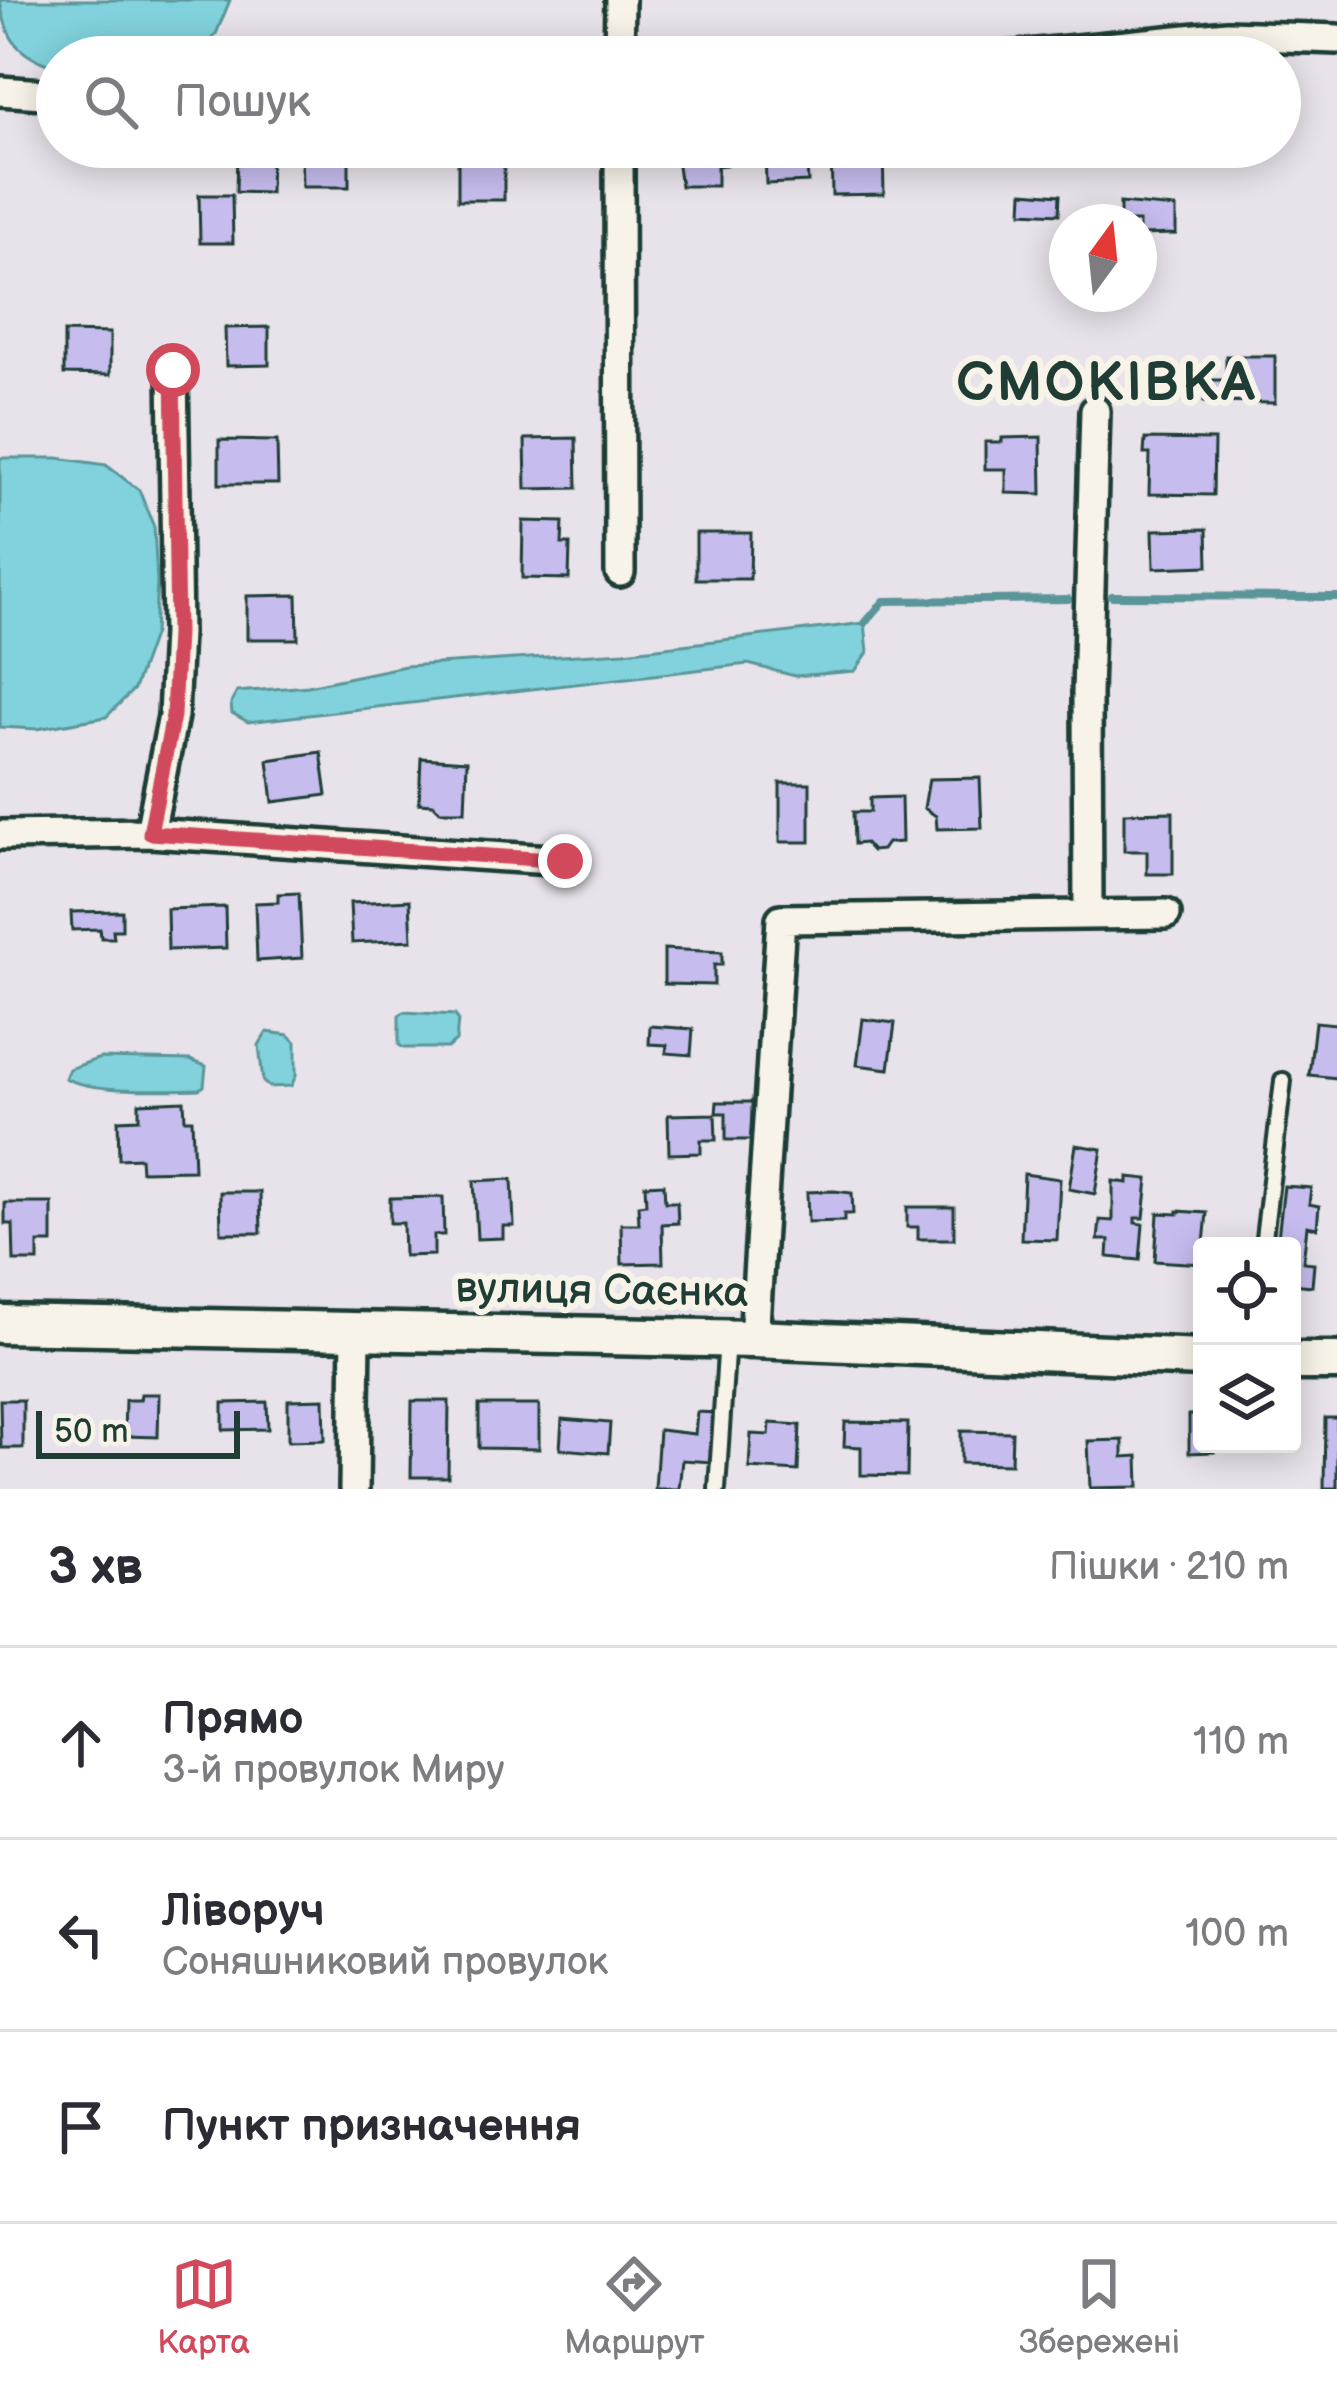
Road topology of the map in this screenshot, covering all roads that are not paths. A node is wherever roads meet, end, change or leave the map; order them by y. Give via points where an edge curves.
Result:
1 (620, 0) edge
2 (619, 36) edge
3 (1217, 36) edge
4 (1254, 36) edge
5 (1301, 38) edge
6 (1337, 39) edge
7 (0, 91) edge
8 (36, 94) edge
9 (620, 168) edge
10 (173, 370) dead end
11 (1095, 411) dead end
12 (620, 572) dead end
13 (150, 833) junction
14 (0, 835) edge
15 (565, 861) dead end
16 (1088, 912) junction
17 (1166, 914) dead end
18 (1283, 1081) dead end
19 (1264, 1237) edge
20 (0, 1324) edge
21 (356, 1331) junction
22 (741, 1339) junction
23 (1193, 1358) edge
24 (1301, 1361) edge
25 (1337, 1361) edge
26 (355, 1489) edge
27 (717, 1489) edge

1 - 2 street
3 - 4 street
5 - 6 street
7 - 8 street
9 - 12 street
10 - 13 street via 176,675
11 - 16 street
13 - 14 street
13 - 15 street
16 - 17 street
16 - 22 street via 781,919
18 - 19 lane
20 - 21 street, вулиця Саєнка
21 - 22 street, вулиця Саєнка
21 - 26 street
22 - 23 street, вулиця Саєнка
22 - 27 lane
24 - 25 street

